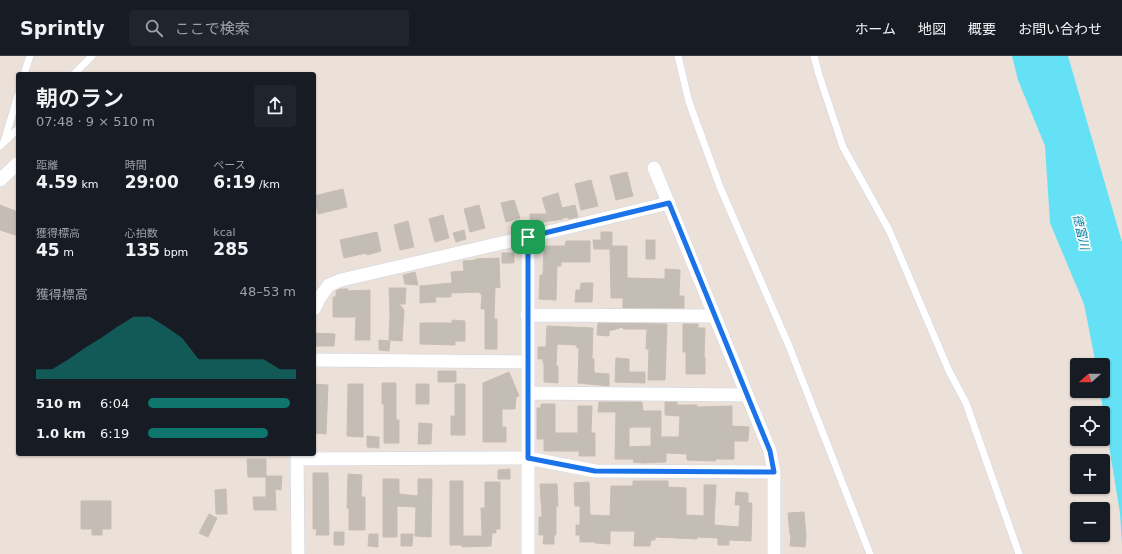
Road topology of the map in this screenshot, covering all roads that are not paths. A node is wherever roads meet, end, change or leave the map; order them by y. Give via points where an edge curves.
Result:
1 (30, 56) edge
2 (92, 56) edge
3 (678, 56) edge
4 (814, 56) edge
5 (25, 72) edge
6 (76, 72) edge
7 (16, 101) edge
8 (16, 130) edge
9 (2, 144) edge
10 (16, 165) edge
11 (654, 168) dead end
12 (0, 180) edge
13 (669, 203) junction
14 (528, 237) junction
15 (316, 305) edge
16 (527, 315) junction
17 (714, 316) junction
18 (316, 360) edge
19 (528, 362) junction
20 (528, 393) junction
21 (747, 395) junction
22 (297, 456) edge
23 (528, 458) junction
24 (774, 472) junction
25 (298, 554) edge
26 (528, 554) edge
27 (774, 554) edge
28 (870, 554) edge
29 (1019, 554) edge

1 - 5 lane
2 - 6 lane
3 - 28 lane via 689,102 720,188 788,346
4 - 29 lane via 844,147 889,230 949,371 966,403
7 - 9 lane
8 - 9 lane
10 - 12 street
11 - 13 street
13 - 14 street
13 - 17 street
14 - 15 street via 341,280 329,285
14 - 16 street
16 - 17 street
16 - 19 street
17 - 21 street
18 - 19 street
19 - 20 street
20 - 21 street
20 - 23 street
21 - 24 street via 770,451
22 - 23 street
22 - 25 street
23 - 24 street via 595,471
23 - 26 street
24 - 27 street

